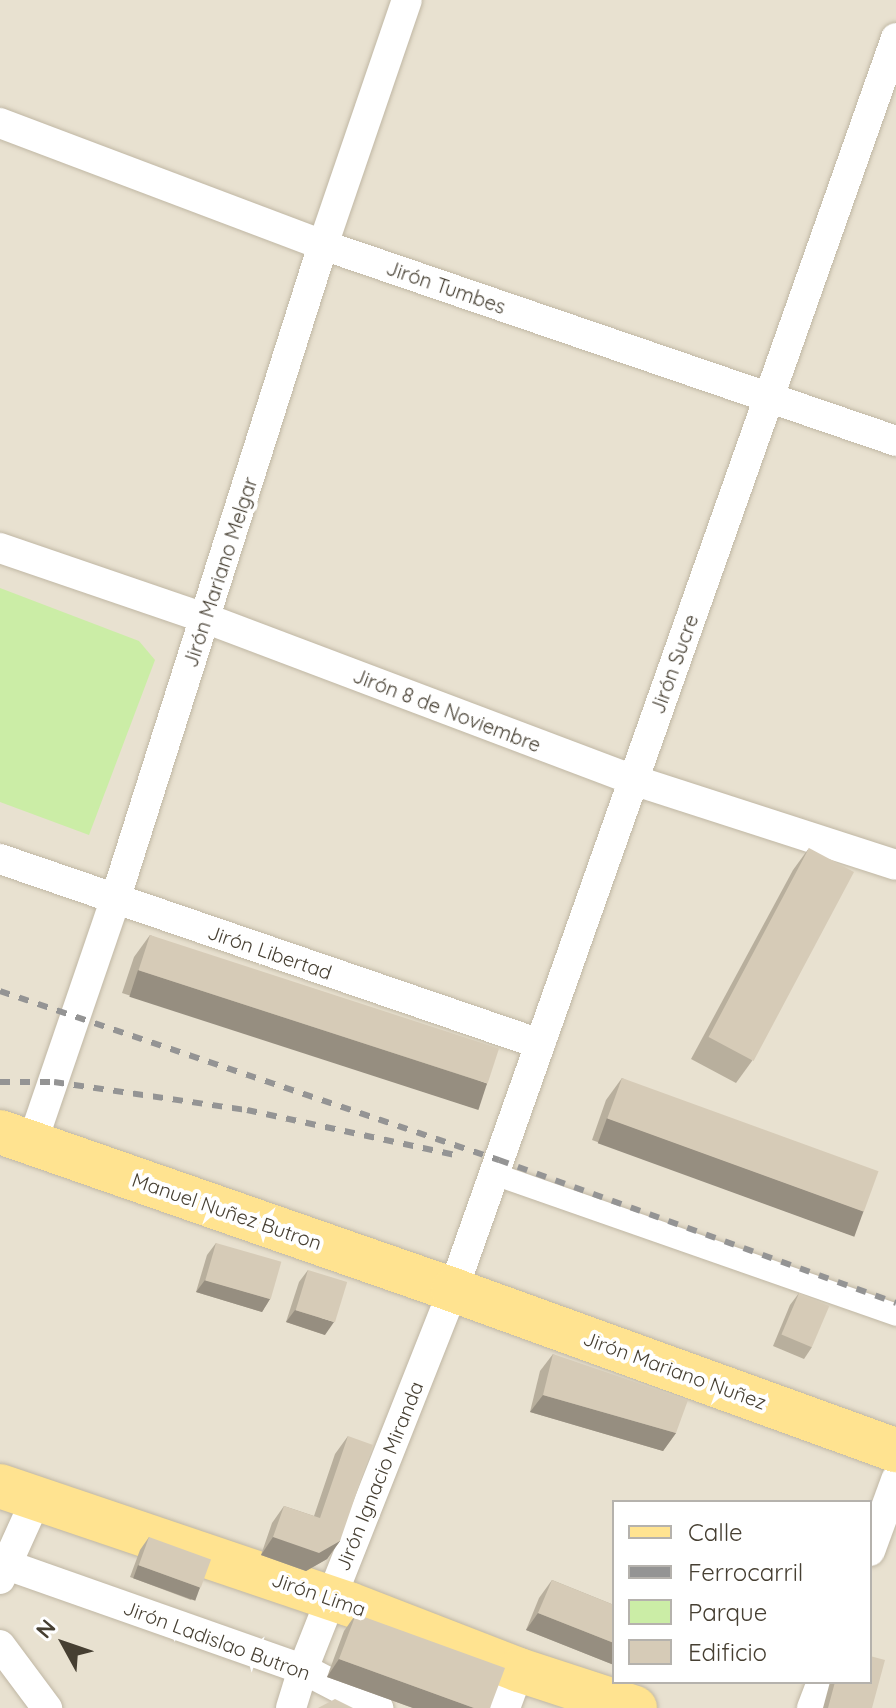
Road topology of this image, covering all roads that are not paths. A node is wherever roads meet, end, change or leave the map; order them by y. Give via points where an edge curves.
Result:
1 (407, 0) edge
2 (896, 38) edge
3 (0, 123) edge
4 (323, 245) junction
5 (769, 397) junction
6 (896, 441) edge
7 (0, 548) edge
8 (205, 618) junction
9 (633, 780) junction
10 (0, 859) edge
11 (896, 865) edge
12 (115, 900) junction
13 (540, 1044) junction
14 (16, 1138) edge
15 (494, 1174) junction
16 (453, 1290) junction
17 (896, 1315) edge
18 (896, 1450) edge
19 (896, 1480) edge
20 (18, 1492) edge
21 (872, 1546) edge
22 (4, 1572) edge
23 (331, 1598) junction
24 (0, 1645) edge
25 (303, 1669) junction
26 (821, 1684) edge
27 (512, 1689) edge
28 (47, 1708) edge
29 (291, 1708) edge
30 (378, 1708) edge
31 (635, 1708) edge
32 (812, 1708) edge

1 - 4 street, Jirón Mariano Melgar
2 - 5 street, Jirón Sucre
3 - 4 street, Jirón Tumbes
4 - 5 street, Jirón Tumbes
4 - 8 street, Jirón Mariano Melgar
5 - 6 street, Jirón Tumbes
5 - 9 street, Jirón Sucre
7 - 8 street, Jirón 8 de Noviembre
8 - 9 street, Jirón 8 de Noviembre
8 - 12 street, Jirón Mariano Melgar
9 - 11 street, Jirón 8 de Noviembre
9 - 13 street, Jirón Sucre
10 - 12 street, Jirón Libertad
12 - 13 street, Jirón Libertad
12 - 14 street, Jirón Mariano Melgar
13 - 15 street, Jirón Sucre
14 - 16 main road, Manuel Nuñez Butron
15 - 16 street, Jirón Sucre
15 - 17 street
16 - 18 main road, Jirón Mariano Nuñez
16 - 23 street, Jirón Ignacio Miranda
19 - 21 street
20 - 22 street
20 - 23 main road, Jirón Lima
22 - 25 street, Jirón Ladislao Butron
23 - 25 street, Jirón Ignacio Miranda
23 - 27 main road, Jirón Lima
24 - 28 street
25 - 29 street, Jirón Ignacio Miranda
25 - 30 street, Jirón Ladislao Butron
26 - 32 street
27 - 31 main road, Jirón Lima

